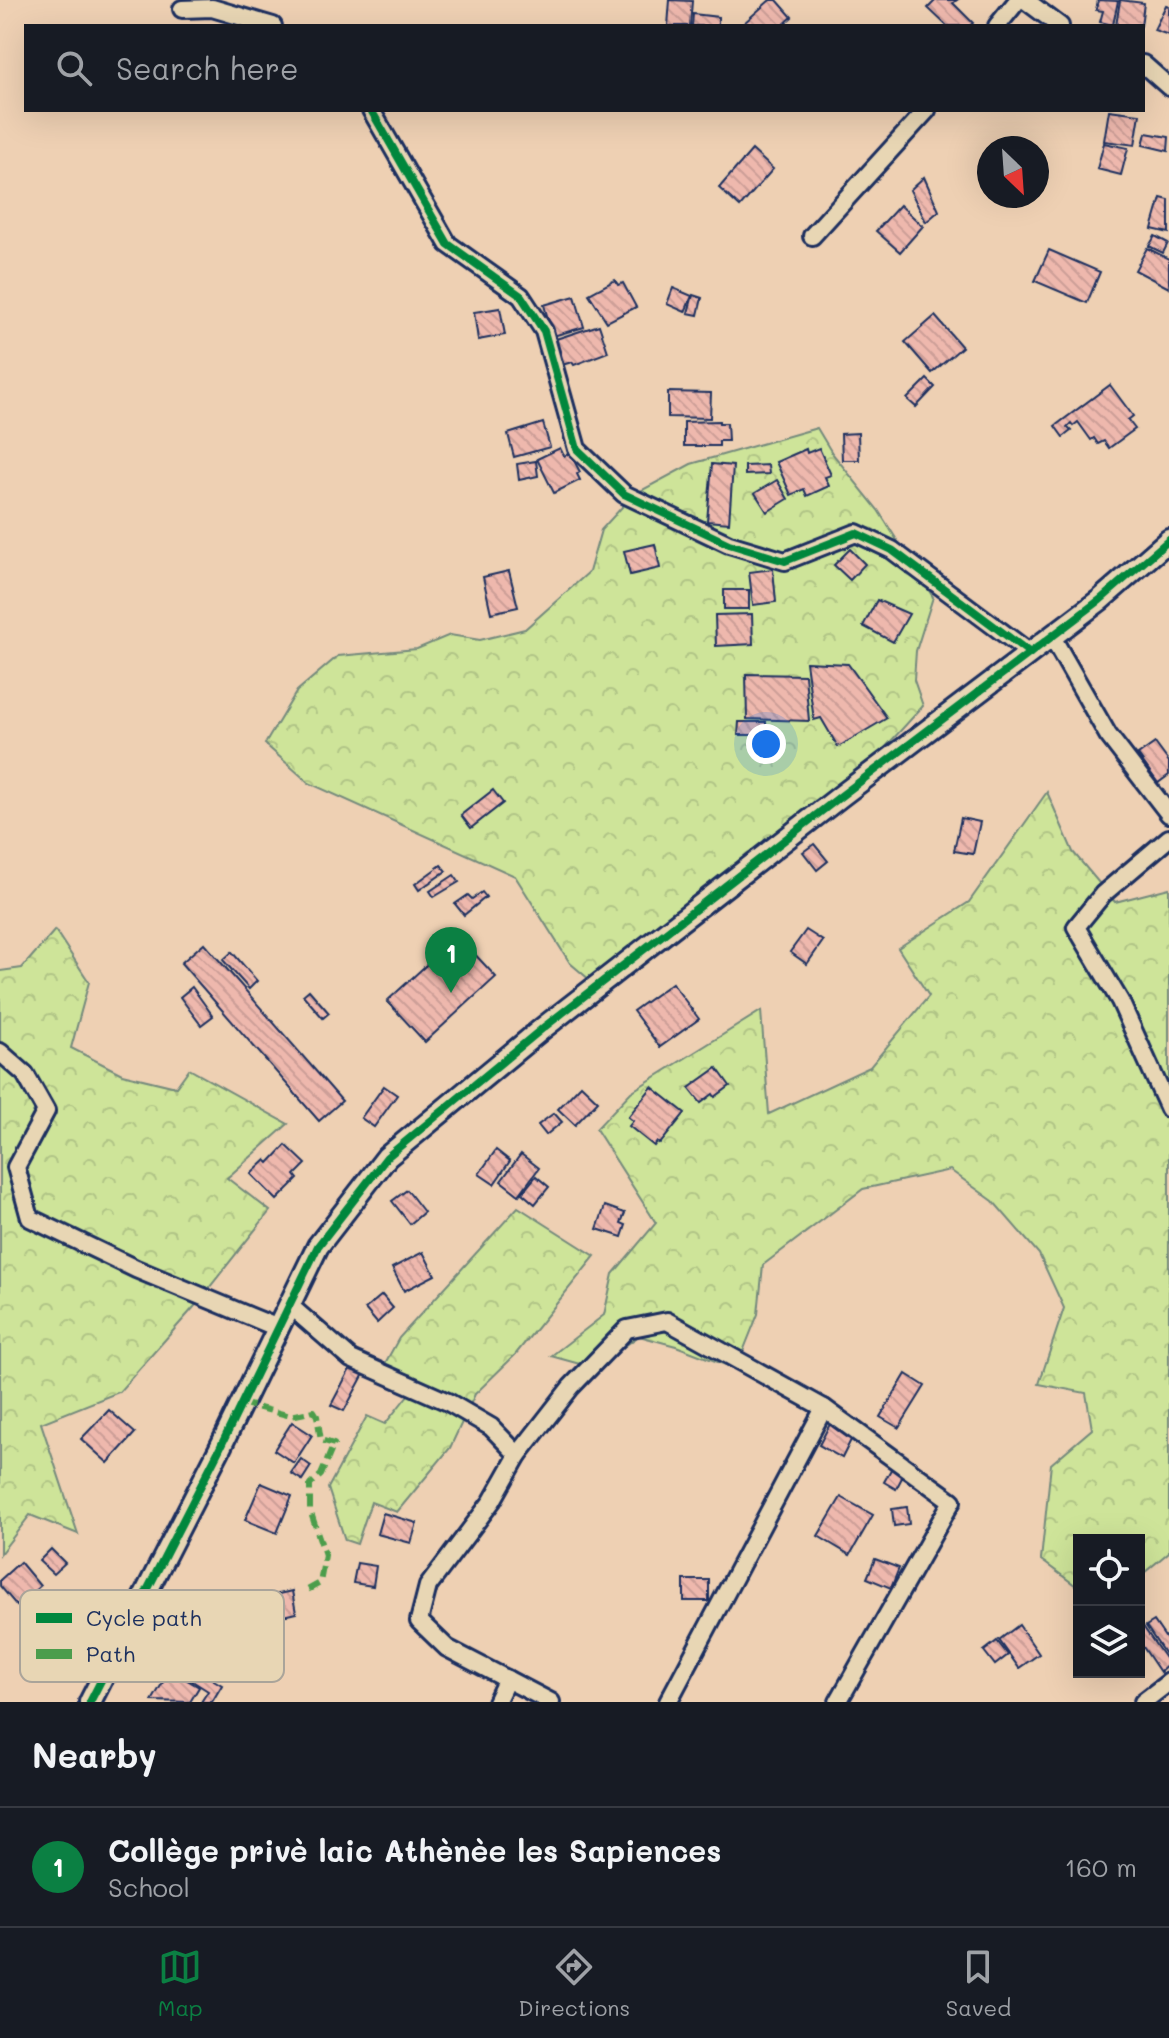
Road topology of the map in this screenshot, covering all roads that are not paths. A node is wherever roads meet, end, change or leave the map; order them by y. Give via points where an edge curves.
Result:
1 (1018, 0) edge
2 (1025, 0) edge
3 (182, 9) dead end
4 (266, 24) edge
5 (999, 24) edge
6 (1057, 24) edge
7 (1145, 66) edge
8 (1169, 87) edge
9 (372, 112) edge
10 (925, 112) edge
11 (812, 236) dead end
12 (1169, 540) edge
13 (1052, 637) junction
14 (1030, 653) junction
15 (1169, 814) edge
16 (1169, 838) edge
17 (0, 1052) edge
18 (1169, 1109) edge
19 (289, 1305) junction
20 (278, 1328) junction
21 (824, 1408) junction
22 (518, 1455) junction
23 (150, 1590) edge
24 (507, 1679) junction
25 (1169, 1682) edge
26 (496, 1702) edge
27 (551, 1702) edge
28 (668, 1702) edge
29 (838, 1702) edge
30 (1143, 1702) edge

1 - 5 street
2 - 6 street
3 - 4 street via 212,8
7 - 8 street
9 - 14 street via 448,244 521,296 537,319 577,449 624,494 729,544 785,561 856,533 892,550
10 - 11 street
12 - 13 street
13 - 14 street
13 - 15 street via 1108,735
14 - 19 street via 469,1086 387,1157 318,1246
16 - 18 street via 1103,894 1076,927 1120,1001
17 - 20 street via 25,1074 46,1111 16,1167 30,1218
19 - 20 street
19 - 22 street via 351,1359 459,1408 491,1427
20 - 23 street
21 - 22 street via 667,1321 627,1329 571,1387
21 - 28 street
21 - 29 street via 952,1501
22 - 24 street via 492,1501 428,1586 419,1621 447,1648
24 - 26 street
24 - 27 street
25 - 30 street

